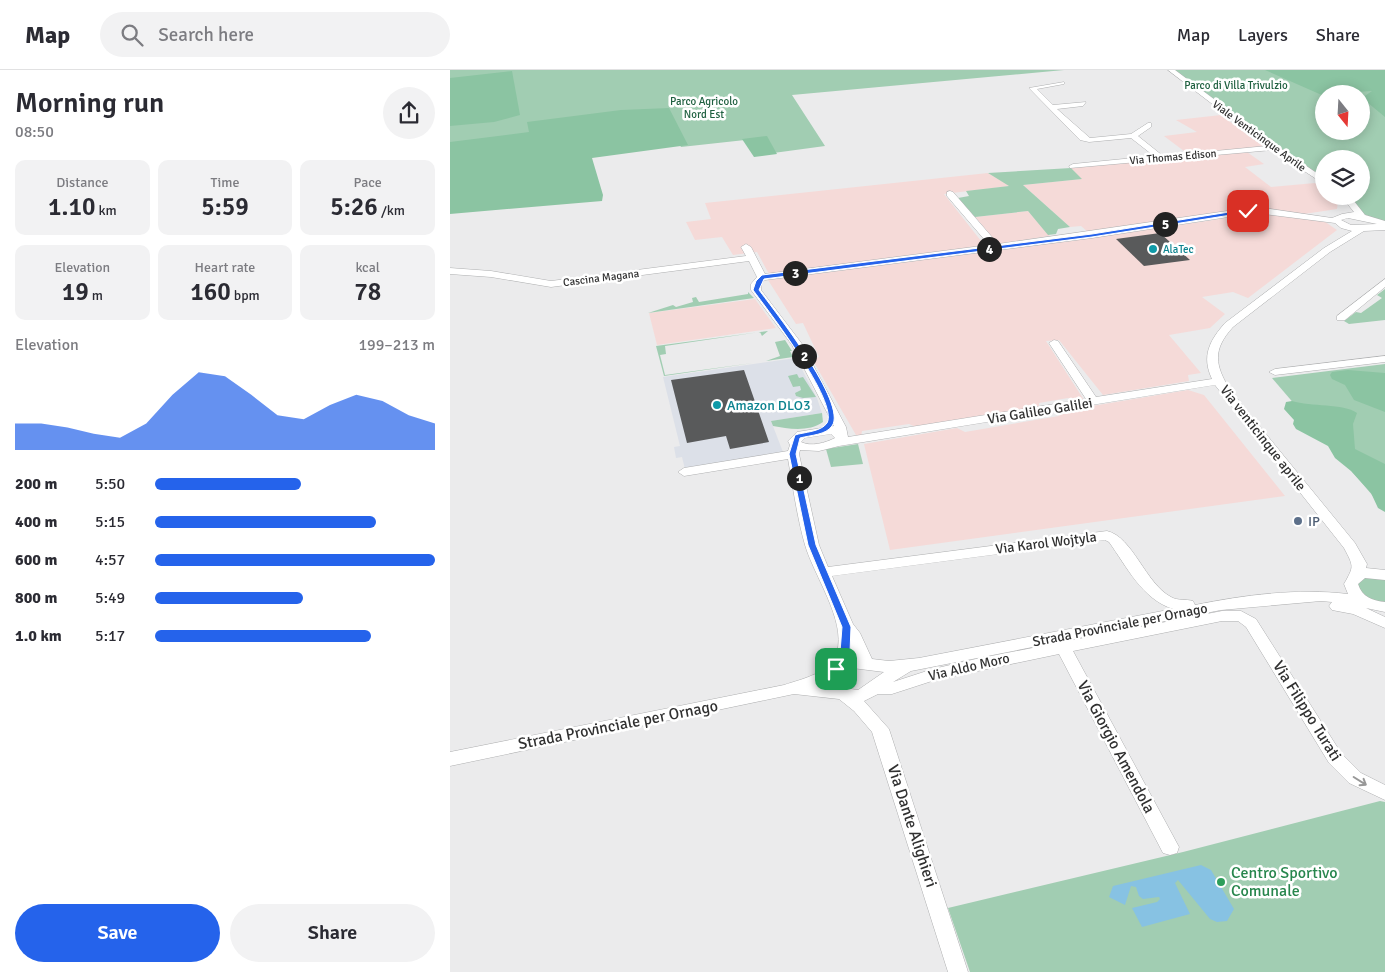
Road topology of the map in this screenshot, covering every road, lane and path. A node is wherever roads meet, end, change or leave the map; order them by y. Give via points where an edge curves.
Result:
1 (1171, 70) edge
2 (1062, 83) dead end
3 (1083, 104) dead end
4 (1050, 107) junction
5 (1148, 125) dead end
6 (1132, 136) junction
7 (1274, 148) junction
8 (1160, 158) junction
9 (1073, 166) dead end
10 (1315, 176) edge
11 (950, 194) dead end
12 (1346, 205) edge
13 (1352, 205) edge
14 (1341, 219) junction
15 (1365, 223) junction
16 (1385, 225) edge
17 (746, 247) dead end
18 (996, 248) junction
19 (1327, 250) junction
20 (752, 258) junction
21 (450, 271) edge
22 (762, 277) junction
23 (1385, 282) edge
24 (1341, 318) dead end
25 (1054, 343) dead end
26 (1385, 359) edge
27 (1275, 372) dead end
28 (1218, 381) junction
29 (1094, 402) junction
30 (833, 415) junction
31 (823, 430) junction
32 (840, 436) junction
33 (795, 455) junction
34 (684, 472) dead end
35 (1350, 546) junction
36 (824, 572) junction
37 (1385, 575) edge
38 (1355, 579) junction
39 (1321, 596) junction
40 (1378, 606) edge
41 (1239, 610) junction
42 (1385, 623) edge
43 (846, 627) junction
44 (1062, 647) junction
45 (867, 664) junction
46 (919, 664) junction
47 (836, 669) junction
48 (875, 687) junction
49 (786, 691) junction
50 (841, 693) junction
51 (870, 718) junction
52 (450, 759) edge
53 (1385, 793) edge
54 (1170, 847) dead end
55 (958, 972) edge

1 - 7 street, Viale Venticinque Aprile
2 - 4 street via 1032,88
3 - 4 street
4 - 6 street via 1083,138
5 - 6 street
6 - 8 street
7 - 8 street, Via Thomas Edison
7 - 10 street, Viale Venticinque Aprile
8 - 9 street, Via Thomas Edison
11 - 18 street
12 - 14 street
13 - 15 street
14 - 15 street
14 - 18 street via 1248,211
14 - 19 street, Via venticinque aprile via 1346,232
15 - 16 street
15 - 19 street, Via venticinque aprile
17 - 20 street
18 - 22 street
19 - 28 street, Via venticinque aprile via 1220,335 1211,356
20 - 21 street, Cascina Magana via 551,284
20 - 22 street
22 - 30 street via 756,284 756,290 797,344
23 - 24 street
25 - 29 street
26 - 27 street
28 - 29 street, Via Galileo Galilei
28 - 35 street, Via venticinque aprile
29 - 32 street, Via Galileo Galilei via 861,439
30 - 31 street via 830,425
30 - 32 street via 840,427
31 - 32 street
31 - 33 street via 797,436
32 - 33 street
33 - 34 street
33 - 36 street via 812,545
35 - 37 street, Via venticinque aprile
35 - 38 street, Via venticinque aprile via 1360,564
36 - 41 street, Via Karol Wojtyla via 1107,535 1114,539 1156,597 1178,606 1200,603
36 - 43 street
37 - 38 street via 1371,572
38 - 39 street, Strada Provinciale per Ornago
38 - 40 street via 1354,592
39 - 40 street, Strada Provinciale per Ornago
39 - 41 street, Strada Provinciale per Ornago
41 - 42 street via 1322,604 1357,610
41 - 44 street, Via Aldo Moro
41 - 46 street, Strada Provinciale per Ornago via 1190,610
41 -> 53 street, Via Filippo Turati via 1251,623 1335,758 1356,778
43 - 45 street
43 - 47 street via 845,652
44 - 48 street, Via Aldo Moro via 939,673 893,688
44 - 54 street, Via Giorgio Amendola
45 - 46 street, Strada Provinciale per Ornago via 899,667
45 - 47 street, Strada Provinciale per Ornago via 852,662
45 - 48 street via 878,673
46 - 48 street, Strada Provinciale per Ornago via 893,674
47 - 49 street, Strada Provinciale per Ornago
47 - 50 street via 831,682
48 - 50 street, Strada Provinciale per Ornago via 861,696
48 - 51 street via 868,704
49 - 50 street, Strada Provinciale per Ornago
49 - 52 street, Strada Provinciale per Ornago
50 - 51 street, Via Dante Alighieri
51 - 55 street, Via Dante Alighieri via 881,731

